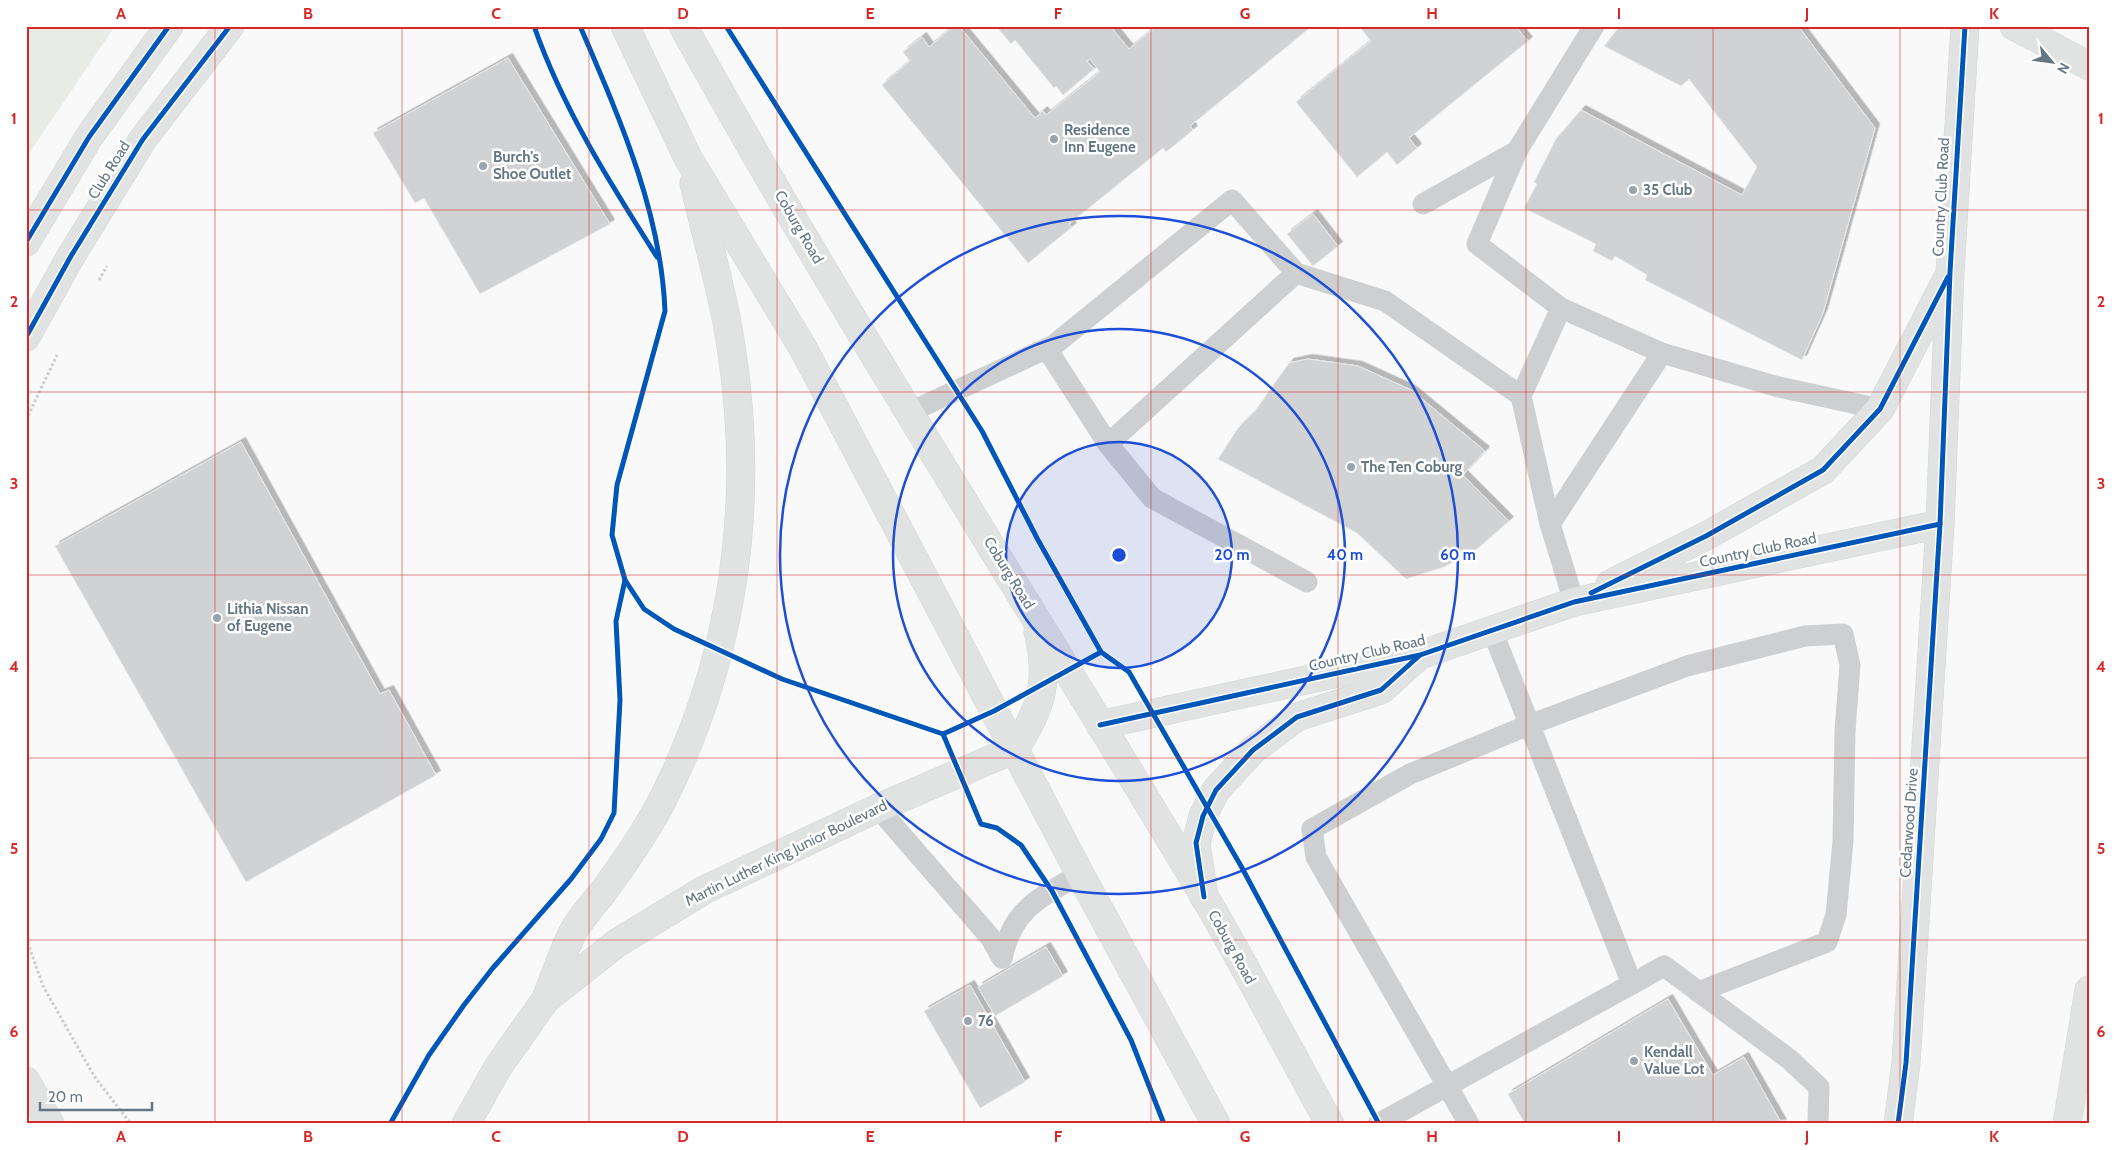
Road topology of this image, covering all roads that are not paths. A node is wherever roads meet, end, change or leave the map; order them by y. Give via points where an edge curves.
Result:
1 (169, 26) edge
2 (230, 26) edge
3 (625, 26) edge
4 (1594, 26) edge
5 (1965, 26) edge
6 (2014, 26) edge
7 (689, 38) edge
8 (2089, 66) edge
9 (1517, 151) junction
10 (688, 158) junction
11 (1423, 204) dead end
12 (26, 242) edge
13 (1950, 272) junction
14 (1296, 273) junction
15 (1561, 308) junction
16 (26, 338) edge
17 (1047, 349) junction
18 (1662, 353) junction
19 (1520, 396) junction
20 (1880, 409) junction
21 (908, 412) junction
22 (1108, 444) junction
23 (1550, 524) junction
24 (1940, 524) junction
25 (1307, 582) dead end
26 (1574, 602) junction
27 (1033, 612) junction
28 (1492, 630) junction
29 (1420, 655) junction
30 (1100, 725) junction
31 (1530, 726) junction
32 (1015, 749) junction
33 (878, 808) junction
34 (1080, 874) junction
35 (1204, 897) junction
36 (1632, 984) junction
37 (2089, 990) edge
38 (1698, 992) junction
39 (546, 999) junction
40 (26, 1081) edge
41 (1447, 1084) junction
42 (50, 1124) edge
43 (466, 1124) edge
44 (1216, 1124) edge
45 (1330, 1124) edge
46 (1378, 1124) edge
47 (1469, 1124) edge
48 (1818, 1124) edge
49 (1898, 1124) edge
50 (2068, 1124) edge

1 - 12 main road via 89,137
2 - 16 main road, Club Road via 143,139 71,256
3 - 10 main road
4 - 9 lane
5 - 13 main road, Country Club Road
6 - 8 main road
7 - 21 main road, Coburg Road
9 - 11 lane
9 - 15 lane via 1477,244
10 - 32 main road via 803,348
10 - 39 main road via 732,352 740,416 743,471 730,605 717,662 704,700 663,798 630,854 574,930
13 - 20 main road
13 - 24 main road, Country Club Road
14 - 17 lane via 1232,200
14 - 19 lane via 1385,301
14 - 22 lane
15 - 18 lane
15 - 19 lane
17 - 21 lane
17 - 22 lane
18 - 20 lane via 1775,386
18 - 23 lane
19 - 23 lane
20 - 26 main road via 1823,470 1706,536
21 - 27 main road, Coburg Road
22 - 25 lane via 1152,498
23 - 26 lane
24 - 26 main road, Country Club Road
24 - 49 main road, Cedarwood Drive via 1906,1063
26 - 28 main road, Country Club Road
27 - 30 main road, Coburg Road
27 - 32 main road via 1044,655 1042,684 1037,712
28 - 29 main road, Country Club Road
28 - 31 lane
29 - 30 main road, Country Club Road
29 - 35 main road via 1382,690 1297,717 1253,750 1216,790 1203,816 1196,843
30 - 35 main road, Coburg Road
31 - 36 lane
31 - 38 lane via 1687,666 1805,636 1843,634 1850,665 1843,841 1836,915 1827,942
31 - 41 lane via 1410,774 1312,829 1316,857
32 - 33 main road, Martin Luther King Junior Boulevard
32 - 34 main road
33 - 34 lane via 990,937 1002,958 1006,937 1026,909
33 - 39 main road, Martin Luther King Junior Boulevard via 704,890 617,943
34 - 44 main road
35 - 45 main road, Coburg Road
36 - 38 lane via 1664,966
36 - 41 lane
37 - 50 main road
38 - 48 lane via 1789,1059 1818,1087
39 - 43 main road, Martin Luther King Junior Boulevard via 498,1067
40 - 42 main road
41 - 46 lane
41 - 47 lane

